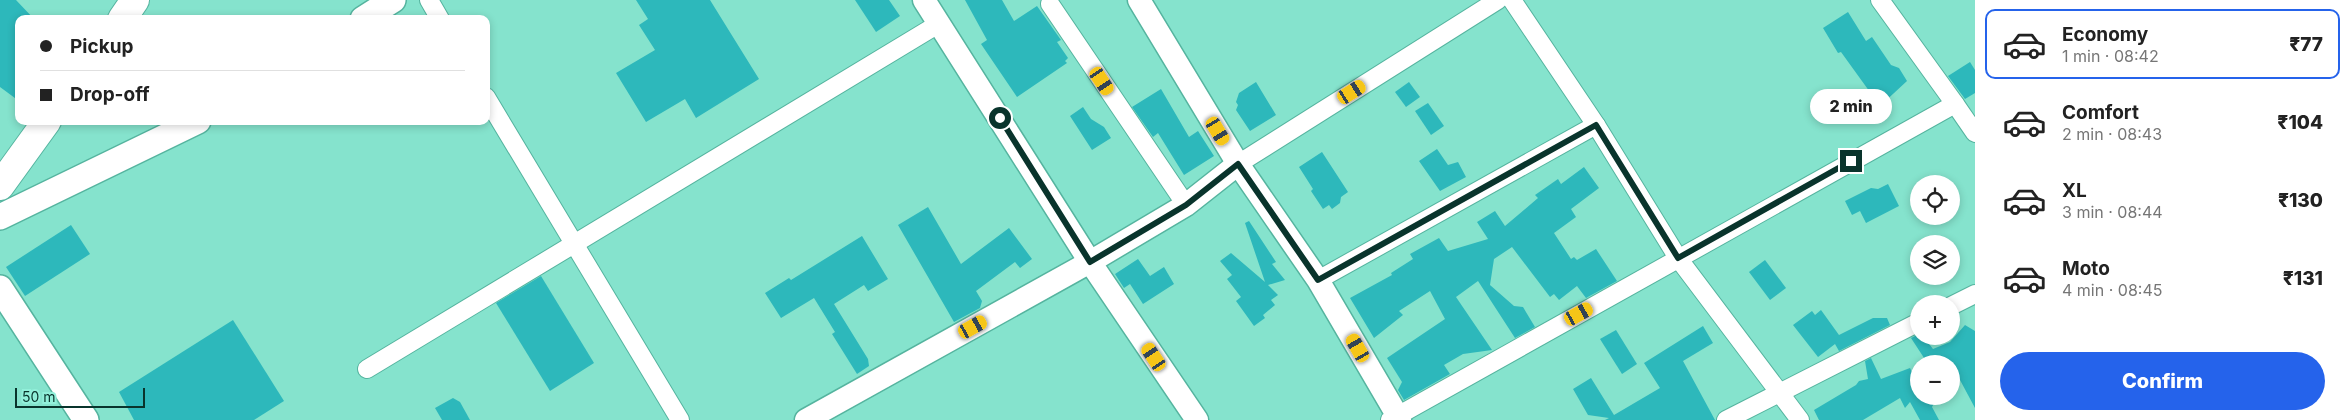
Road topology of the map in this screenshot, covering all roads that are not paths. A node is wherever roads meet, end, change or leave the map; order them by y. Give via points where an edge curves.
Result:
1 (135, 0) edge
2 (394, 0) edge
3 (429, 0) edge
4 (924, 0) edge
5 (1139, 0) edge
6 (1498, 0) edge
7 (1512, 0) edge
8 (1880, 0) edge
9 (1050, 4) dead end
10 (125, 15) edge
11 (370, 15) edge
12 (438, 15) edge
13 (940, 23) junction
14 (490, 104) edge
15 (1955, 104) junction
16 (44, 125) edge
17 (190, 125) edge
18 (1596, 125) junction
19 (1975, 133) edge
20 (1238, 164) junction
21 (0, 186) edge
22 (1186, 205) junction
23 (0, 217) edge
24 (574, 246) junction
25 (1678, 258) junction
26 (1090, 262) junction
27 (1318, 280) junction
28 (0, 288) edge
29 (1975, 294) edge
30 (1960, 302) edge
31 (1910, 326) edge
32 (367, 369) dead end
33 (1779, 392) junction
34 (1396, 419) edge
35 (86, 420) edge
36 (680, 420) edge
37 (806, 420) edge
38 (1196, 420) edge
39 (1726, 420) edge
40 (1800, 420) edge

1 - 10 highway
2 - 11 main road
3 - 12 street
4 - 13 street
5 - 20 street
6 - 20 street
7 - 18 street
8 - 15 street
9 - 22 street
13 - 24 street
13 - 26 street
14 - 24 street
15 - 19 street
15 - 25 street
16 - 21 highway
17 - 23 main road
18 - 25 street
18 - 27 street
20 - 22 street
20 - 27 street
22 - 26 street
24 - 32 street
24 - 36 street
25 - 33 street
25 - 34 street
26 - 37 street
26 - 38 street
27 - 34 street
28 - 35 main road
29 - 30 street
31 - 33 street
33 - 39 street
33 - 40 street

